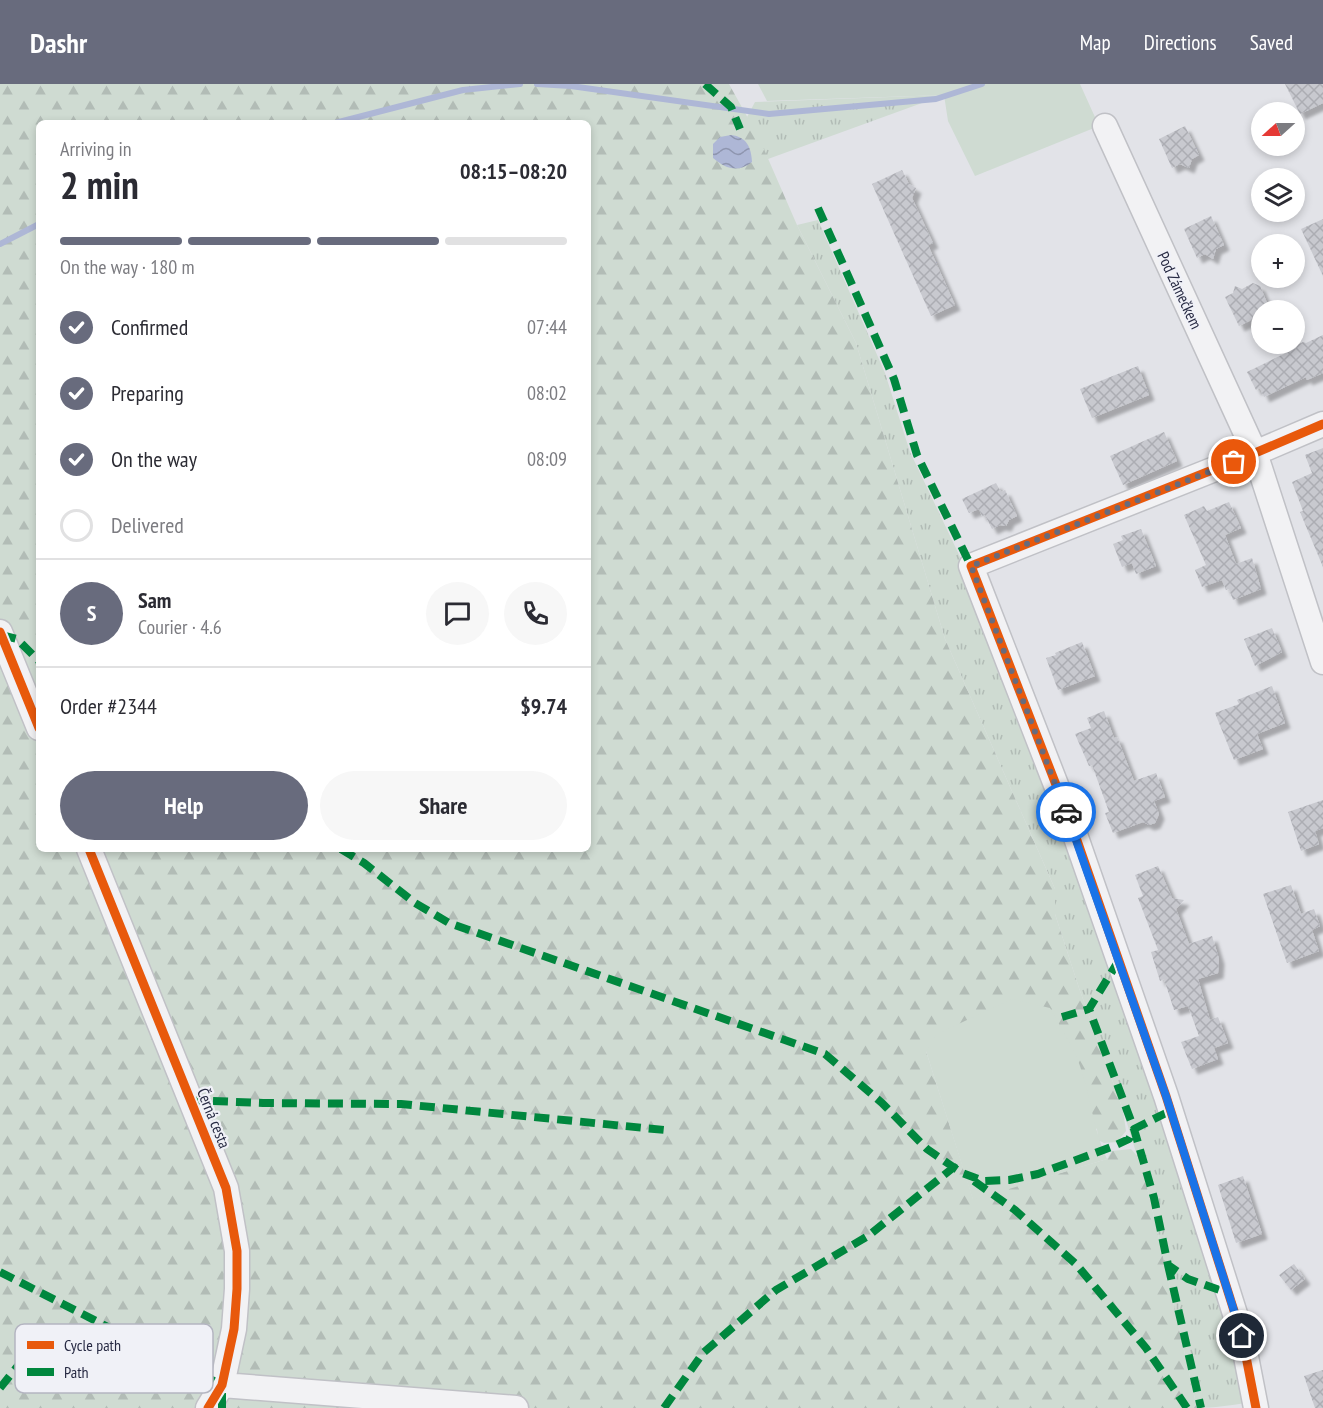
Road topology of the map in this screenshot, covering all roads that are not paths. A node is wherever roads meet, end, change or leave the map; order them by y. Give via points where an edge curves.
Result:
1 (1105, 126) dead end
2 (1323, 424) edge
3 (1256, 453) junction
4 (0, 632) edge
5 (1323, 663) edge
6 (36, 721) edge
7 (90, 852) edge
8 (222, 1385) junction
9 (208, 1408) edge
10 (516, 1408) edge
11 (1257, 1408) edge

1 - 3 street, Pod Zámečkem
2 - 3 street
3 - 5 street, Pod Zámečkem
3 - 11 street via 971,566 1072,826 1166,1096 1242,1336
4 - 6 street
7 - 8 street, Černá cesta via 226,1188 237,1251 237,1289 234,1329
8 - 9 street, Černá cesta
8 - 10 street

